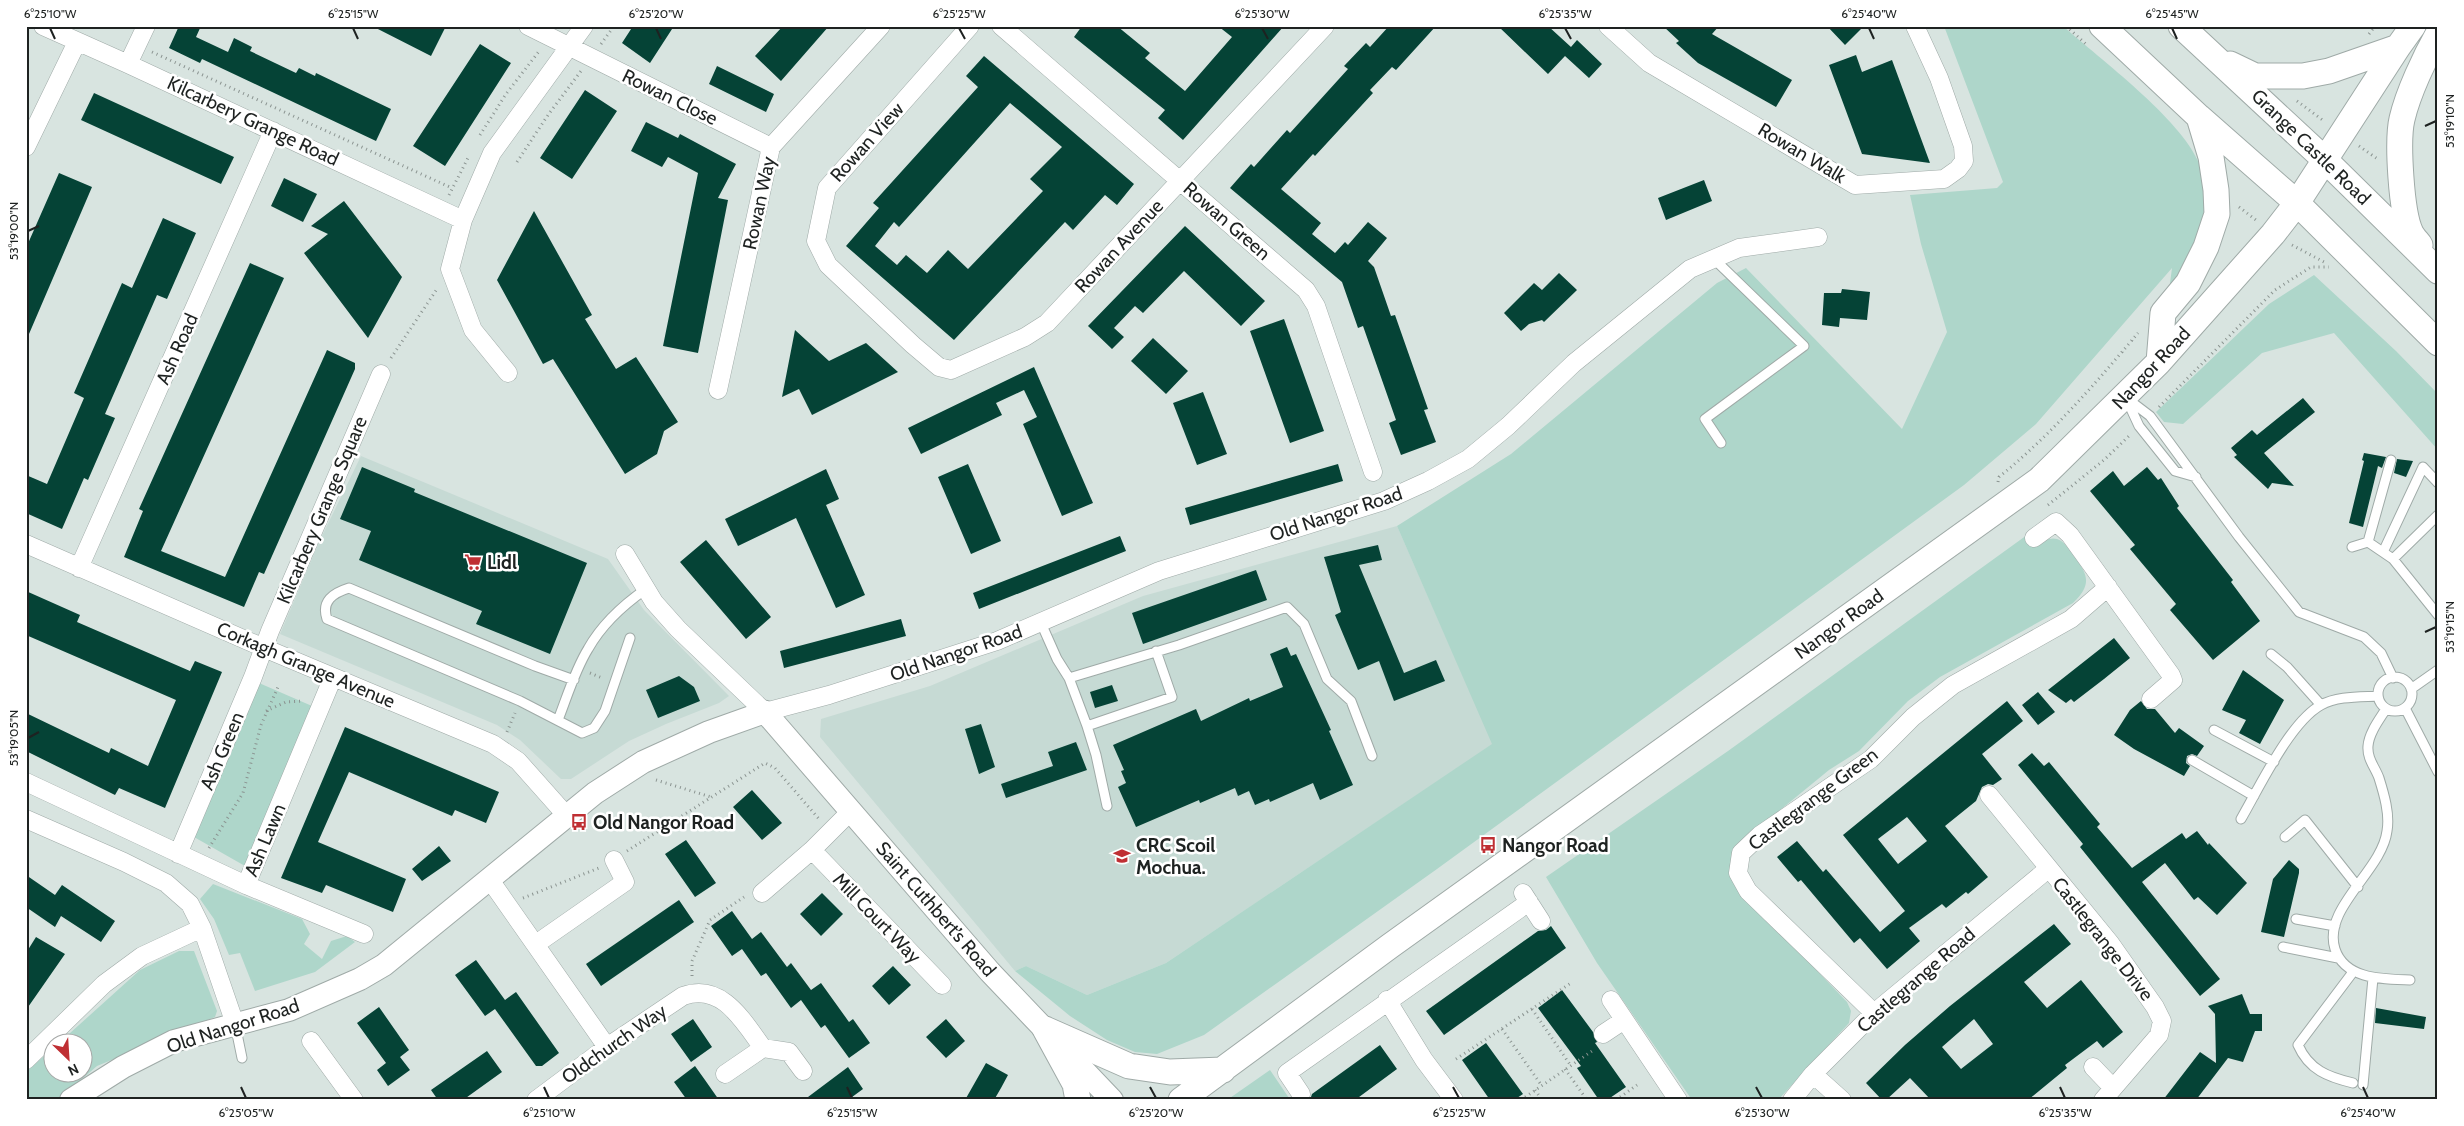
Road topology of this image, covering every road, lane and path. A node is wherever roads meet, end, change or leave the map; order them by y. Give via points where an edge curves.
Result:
1 (43, 26) edge
2 (146, 26) edge
3 (528, 26) edge
4 (584, 26) edge
5 (614, 26) edge
6 (881, 26) edge
7 (970, 26) edge
8 (1001, 26) edge
9 (1608, 26) edge
10 (1915, 26) edge
11 (2066, 26) edge
12 (2102, 26) edge
13 (2181, 26) edge
14 (2413, 26) edge
15 (1323, 27) edge
16 (2438, 34) edge
17 (77, 42) junction
18 (137, 45) junction
19 (570, 46) junction
20 (2398, 47) junction
21 (2091, 48) dead end
22 (596, 51) dead end
23 (2217, 58) junction
24 (128, 64) junction
25 (586, 64) dead end
26 (2200, 117) junction
27 (273, 131) junction
28 (771, 147) junction
29 (26, 148) edge
30 (2324, 159) junction
31 (518, 162) dead end
32 (1181, 181) junction
33 (452, 188) dead end
34 (2297, 203) junction
35 (463, 220) junction
36 (1818, 237) dead end
37 (1713, 258) junction
38 (2332, 267) dead end
39 (450, 270) junction
40 (2438, 270) edge
41 (2141, 330) dead end
42 (2438, 343) edge
43 (2159, 362) junction
44 (952, 370) joint
45 (508, 373) dead end
46 (381, 374) joint
47 (718, 390) dead end
48 (2125, 397) junction
49 (2150, 416) junction
50 (2139, 426) junction
51 (1721, 443) dead end
52 (2391, 460) dead end
53 (1373, 472) dead end
54 (1999, 477) dead end
55 (2196, 477) junction
56 (2438, 483) edge
57 (2047, 506) dead end
58 (2438, 516) edge
59 (2034, 538) dead end
60 (2368, 542) junction
61 (26, 544) edge
62 (2352, 547) dead end
63 (2384, 550) junction
64 (625, 554) dead end
65 (2393, 559) junction
66 (79, 568) junction
67 (2108, 586) junction
68 (646, 589) junction
69 (2436, 609) edge
70 (1041, 623) junction
71 (630, 638) dead end
72 (264, 648) junction
73 (1156, 651) junction
74 (2271, 654) dead end
75 (2438, 670) edge
76 (334, 677) junction
77 (1069, 678) junction
78 (2392, 678) junction
79 (574, 680) junction
80 (278, 687) dead end
81 (2410, 689) junction
82 (2378, 696) junction
83 (2151, 699) dead end
84 (311, 701) dead end
85 (2321, 705) junction
86 (2405, 708) junction
87 (2386, 709) junction
88 (266, 711) junction
89 (765, 712) junction
90 (558, 720) junction
91 (1087, 726) junction
92 (2214, 730) dead end
93 (1372, 756) dead end
94 (2192, 760) dead end
95 (2274, 762) junction
96 (2438, 772) edge
97 (653, 779) dead end
98 (26, 782) edge
99 (1988, 795) dead end
100 (2254, 796) junction
101 (711, 798) junction
102 (1107, 806) dead end
103 (851, 811) junction
104 (566, 815) junction
105 (26, 819) edge
106 (2241, 819) dead end
107 (822, 822) dead end
108 (2284, 838) dead end
109 (208, 849) dead end
110 (812, 850) junction
111 (178, 854) junction
112 (614, 860) junction
113 (2048, 869) junction
114 (490, 880) junction
115 (246, 885) junction
116 (2358, 887) junction
117 (762, 893) joint
118 (507, 903) junction
119 (2296, 919) dead end
120 (1541, 921) dead end
121 (2335, 926) junction
122 (202, 928) junction
123 (364, 934) dead end
124 (536, 944) junction
125 (2283, 947) dead end
126 (2338, 958) junction
127 (2353, 972) junction
128 (2373, 978) junction
129 (2410, 980) dead end
130 (1571, 983) dead end
131 (942, 985) dead end
132 (693, 992) junction
133 (1387, 1000) junction
134 (1611, 1000) dead end
135 (1532, 1008) junction
136 (1874, 1013) junction
137 (1624, 1020) junction
138 (235, 1024) junction
139 (1045, 1029) junction
140 (1502, 1029) junction
141 (311, 1040) dead end
142 (1602, 1040) joint
143 (607, 1047) junction
144 (763, 1048) junction
145 (242, 1058) dead end
146 (1456, 1059) dead end
147 (26, 1060) edge
148 (1571, 1066) junction
149 (2092, 1067) dead end
150 (1566, 1069) junction
151 (1223, 1070) junction
152 (803, 1071) dead end
153 (725, 1074) dead end
154 (1813, 1074) junction
155 (2353, 1083) dead end
156 (2363, 1085) dead end
157 (1542, 1086) junction
158 (1637, 1086) dead end
159 (1535, 1090) junction
160 (1302, 1094) dead end
161 (2108, 1094) edge
162 (71, 1100) edge
163 (354, 1100) edge
164 (536, 1100) edge
165 (1078, 1100) edge
166 (1112, 1100) edge
167 (1181, 1100) edge
168 (1207, 1100) edge
169 (1454, 1100) edge
170 (1521, 1100) edge
171 (1542, 1100) edge
172 (1588, 1100) edge
173 (1616, 1100) edge
174 (1678, 1100) edge
175 (1792, 1100) edge
176 (1842, 1100) edge

1 - 17 street, Kilcarbery Grange Road
2 - 18 street
3 - 19 street, Rowan Close
4 - 19 street
5 - 22 path
6 - 28 street, Rowan Way
7 - 44 street, Rowan View via 826,188 816,241 828,265 913,345 939,367
8 - 32 street, Rowan Green
9 - 10 street, Rowan Walk via 1649,63 1855,185 1871,185 1944,179 1964,161 1963,146 1939,78
11 - 21 path
12 - 26 main road
13 - 23 main road, Grange Castle Road
14 - 20 main road, Nangor Road
15 - 32 street, Rowan Avenue
16 - 40 main road, Grange Castle Road via 2402,120 2400,176 2410,232
17 - 24 street, Kilcarbery Grange Road
17 - 29 street
18 - 24 street
18 - 33 path
19 - 28 street, Rowan Close
19 - 35 street via 492,153
20 - 23 main road via 2329,71 2303,76 2255,76
20 - 30 main road, Nangor Road
23 - 30 main road, Grange Castle Road
24 - 27 street, Kilcarbery Grange Road
25 - 31 path
26 - 34 main road
26 - 43 main road via 2211,158 2217,214 2206,247 2188,283 2163,313
27 - 35 street, Kilcarbery Grange Road
27 - 66 street, Ash Road
28 - 47 street, Rowan Way
30 - 34 main road, Nangor Road
30 - 40 main road, Grange Castle Road
32 - 44 street, Rowan Avenue via 1047,323 1025,337
32 - 53 street, Rowan Green via 1306,290 1316,306
34 - 42 main road
34 - 43 main road, Nangor Road
35 - 39 street
36 - 37 street, Old Nangor Road via 1738,248
37 - 51 lane via 1804,346 1705,419
37 - 70 street, Old Nangor Road via 1664,287 1574,363 1468,460 1428,482 1384,501 1159,571
38 - 49 path via 2311,267 2275,290
39 - 45 street via 473,330
39 - 46 path
41 - 54 path via 2072,410
43 - 48 main road, Nangor Road
46 - 72 street, Kilcarbery Grange Square
48 - 49 lane
48 - 50 lane
48 - 151 main road, Nangor Road via 2039,480 2018,496 1390,946
49 - 55 lane
50 - 55 lane via 2175,471
50 - 57 path via 2104,460
52 - 60 lane
55 - 78 lane via 2299,612 2364,637 2380,654
56 - 63 lane via 2423,467
58 - 65 lane
59 - 67 street via 2056,522 2070,535
60 - 62 lane
60 - 63 lane
61 - 66 street, Corkagh Grange Avenue
63 - 65 lane
64 - 68 street
65 - 69 lane
66 - 72 street, Corkagh Grange Avenue
67 - 83 street via 2173,680
67 - 136 street, Castlegrange Green via 2071,619 1953,685 1913,717 1870,759 1760,835 1741,853 1738,873 1748,891
68 - 79 lane via 610,619 587,649
68 - 89 street via 678,629
70 - 77 lane
70 - 89 street, Old Nangor Road via 997,641
71 - 90 lane via 605,711 594,728 582,733
72 - 76 street, Corkagh Grange Avenue
72 - 111 street, Ash Green
73 - 77 lane
73 - 91 lane via 1172,698
73 - 93 lane via 1287,607 1304,624 1327,679 1351,701
74 - 85 lane
75 - 81 lane
76 - 104 street, Corkagh Grange Avenue via 506,751
76 - 115 street, Ash Lawn
77 - 91 lane
78 - 81 lane via 2403,680
78 - 82 lane via 2383,682
79 - 90 lane
79 - 90 lane via 349,588 335,592 327,602 324,612 327,620 520,700
80 - 88 path
81 - 86 lane via 2411,699
82 - 85 lane via 2351,697
82 - 87 lane
84 - 88 path via 286,702
85 - 95 lane via 2296,726
86 - 87 lane
86 - 96 lane
87 - 116 lane via 2370,736 2368,756 2386,804 2387,831 2377,857
88 - 109 path via 243,793
89 - 103 street, Saint Cuthbert’s Road
89 - 104 street, Old Nangor Road via 709,732 643,762
91 - 102 lane
92 - 95 lane
94 - 100 lane
95 - 100 lane
97 - 101 path
98 - 111 street
99 - 113 street, Castlegrange Drive
100 - 106 lane
101 - 107 path via 764,763 775,768
101 - 112 path
103 - 110 street
103 - 139 street, Saint Cuthbert’s Road via 990,972
104 - 114 street, Old Nangor Road
105 - 122 street via 166,883 190,904
108 - 116 lane via 2305,820
110 - 117 street
110 - 131 street, Mill Court Way
111 - 115 street
112 - 118 path
112 - 124 street via 626,882
113 - 136 street, Castlegrange Road
113 - 161 street, Castlegrange Drive via 2110,943 2156,1007 2162,1021 2158,1035
114 - 118 street
114 - 138 street, Old Nangor Road via 384,965 360,980 290,1010
115 - 123 street, Ash Lawn
116 - 121 lane via 2340,911
117 - 132 path via 757,888 710,920 692,961
118 - 124 street
119 - 121 lane
120 - 133 street via 1526,898
121 - 126 lane via 2333,943
122 - 138 street
122 - 147 street via 142,956 104,984
124 - 143 street
125 - 126 lane
126 - 127 lane
127 - 128 lane
127 - 155 lane via 2298,1045 2313,1069
128 - 129 lane
128 - 156 lane
130 - 135 path
132 - 143 street, Oldchurch Way
132 - 144 street via 712,994 731,1005
133 - 160 street via 1286,1072
133 - 169 street via 1424,1060
134 - 137 street
135 - 140 path
135 - 148 path
136 - 154 street, Castlegrange Road
137 - 142 street
137 - 174 street
138 - 145 lane
138 - 162 street, Old Nangor Road via 174,1041 123,1067
139 - 151 main road via 1129,1066 1170,1072
139 - 165 main road via 1075,1084
139 - 166 street, Saint Cuthbert’s Road
140 - 146 path
140 - 157 path
141 - 163 street
142 - 148 path
143 - 164 street, Oldchurch Way
144 - 152 street via 789,1052
144 - 153 street
148 - 150 path
149 - 161 street, Castlegrange Drive
150 - 157 path
150 - 172 path
151 - 167 main road, Nangor Road
151 - 168 main road
154 - 175 street, Castlegrange Road
154 - 176 street
157 - 159 path
158 - 173 path
159 - 170 path
159 - 171 path

